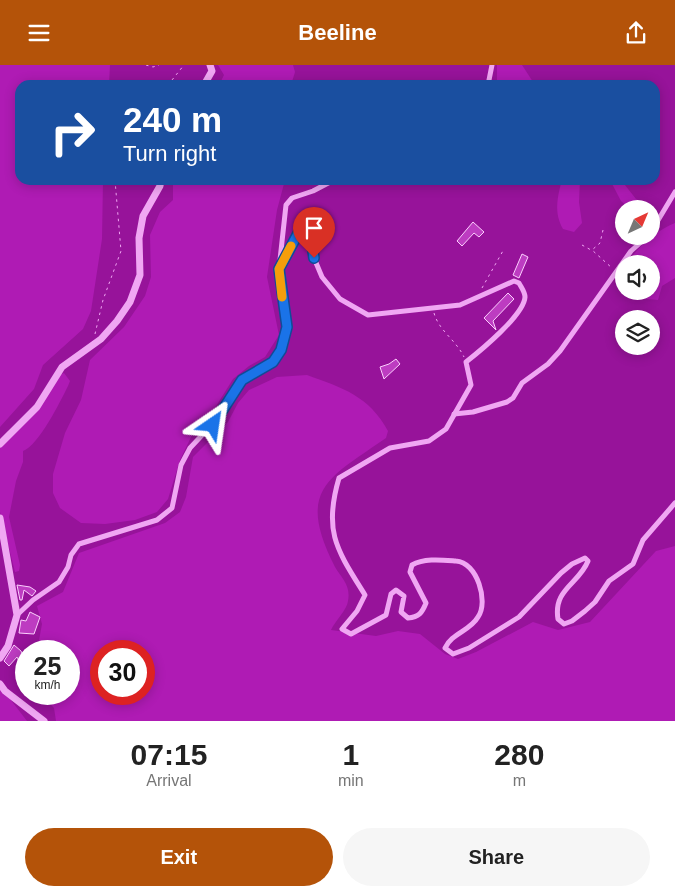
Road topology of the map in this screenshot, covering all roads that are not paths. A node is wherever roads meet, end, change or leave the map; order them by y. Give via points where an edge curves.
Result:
1 (210, 65) edge
2 (492, 65) edge
3 (207, 80) edge
4 (489, 80) edge
5 (160, 185) edge
6 (324, 185) edge
7 (675, 192) edge
8 (660, 217) edge
9 (638, 245) edge
10 (279, 269) junction
11 (454, 414) junction
12 (0, 444) edge
13 (675, 503) edge
14 (0, 518) edge
15 (17, 615) junction
16 (0, 658) edge
17 (0, 684) edge
18 (44, 721) edge

1 - 3 street via 212,71
2 - 4 street
5 - 12 street via 142,215 140,275 130,302 101,339 62,367 37,407
6 - 10 street via 288,202 284,212
7 - 8 street
9 - 11 street via 560,351 522,383 513,397 494,406
10 - 11 street via 302,226 306,226 322,277 340,299 368,315 460,305 510,283 518,283 525,296 524,302 499,334 466,362 471,385
10 - 15 street via 287,327 281,350 273,362 242,380 220,416 190,448 181,465 172,507 157,520 79,544 59,582
11 - 13 street via 446,429 429,441 390,448 339,478 333,498 331,525 337,549 365,595 342,629 346,633 351,634 386,615 391,594 396,590 404,596 401,612 408,618 416,618 426,603 410,572 412,565 420,560 458,561 467,564 475,574 483,606 470,626 448,642 445,648 453,654 520,617 562,573 585,558 588,561 586,565 567,585 556,610 558,619 564,624 572,621 595,602 609,581 633,564 644,540
14 - 15 street
15 - 16 street via 8,646
17 - 18 street

